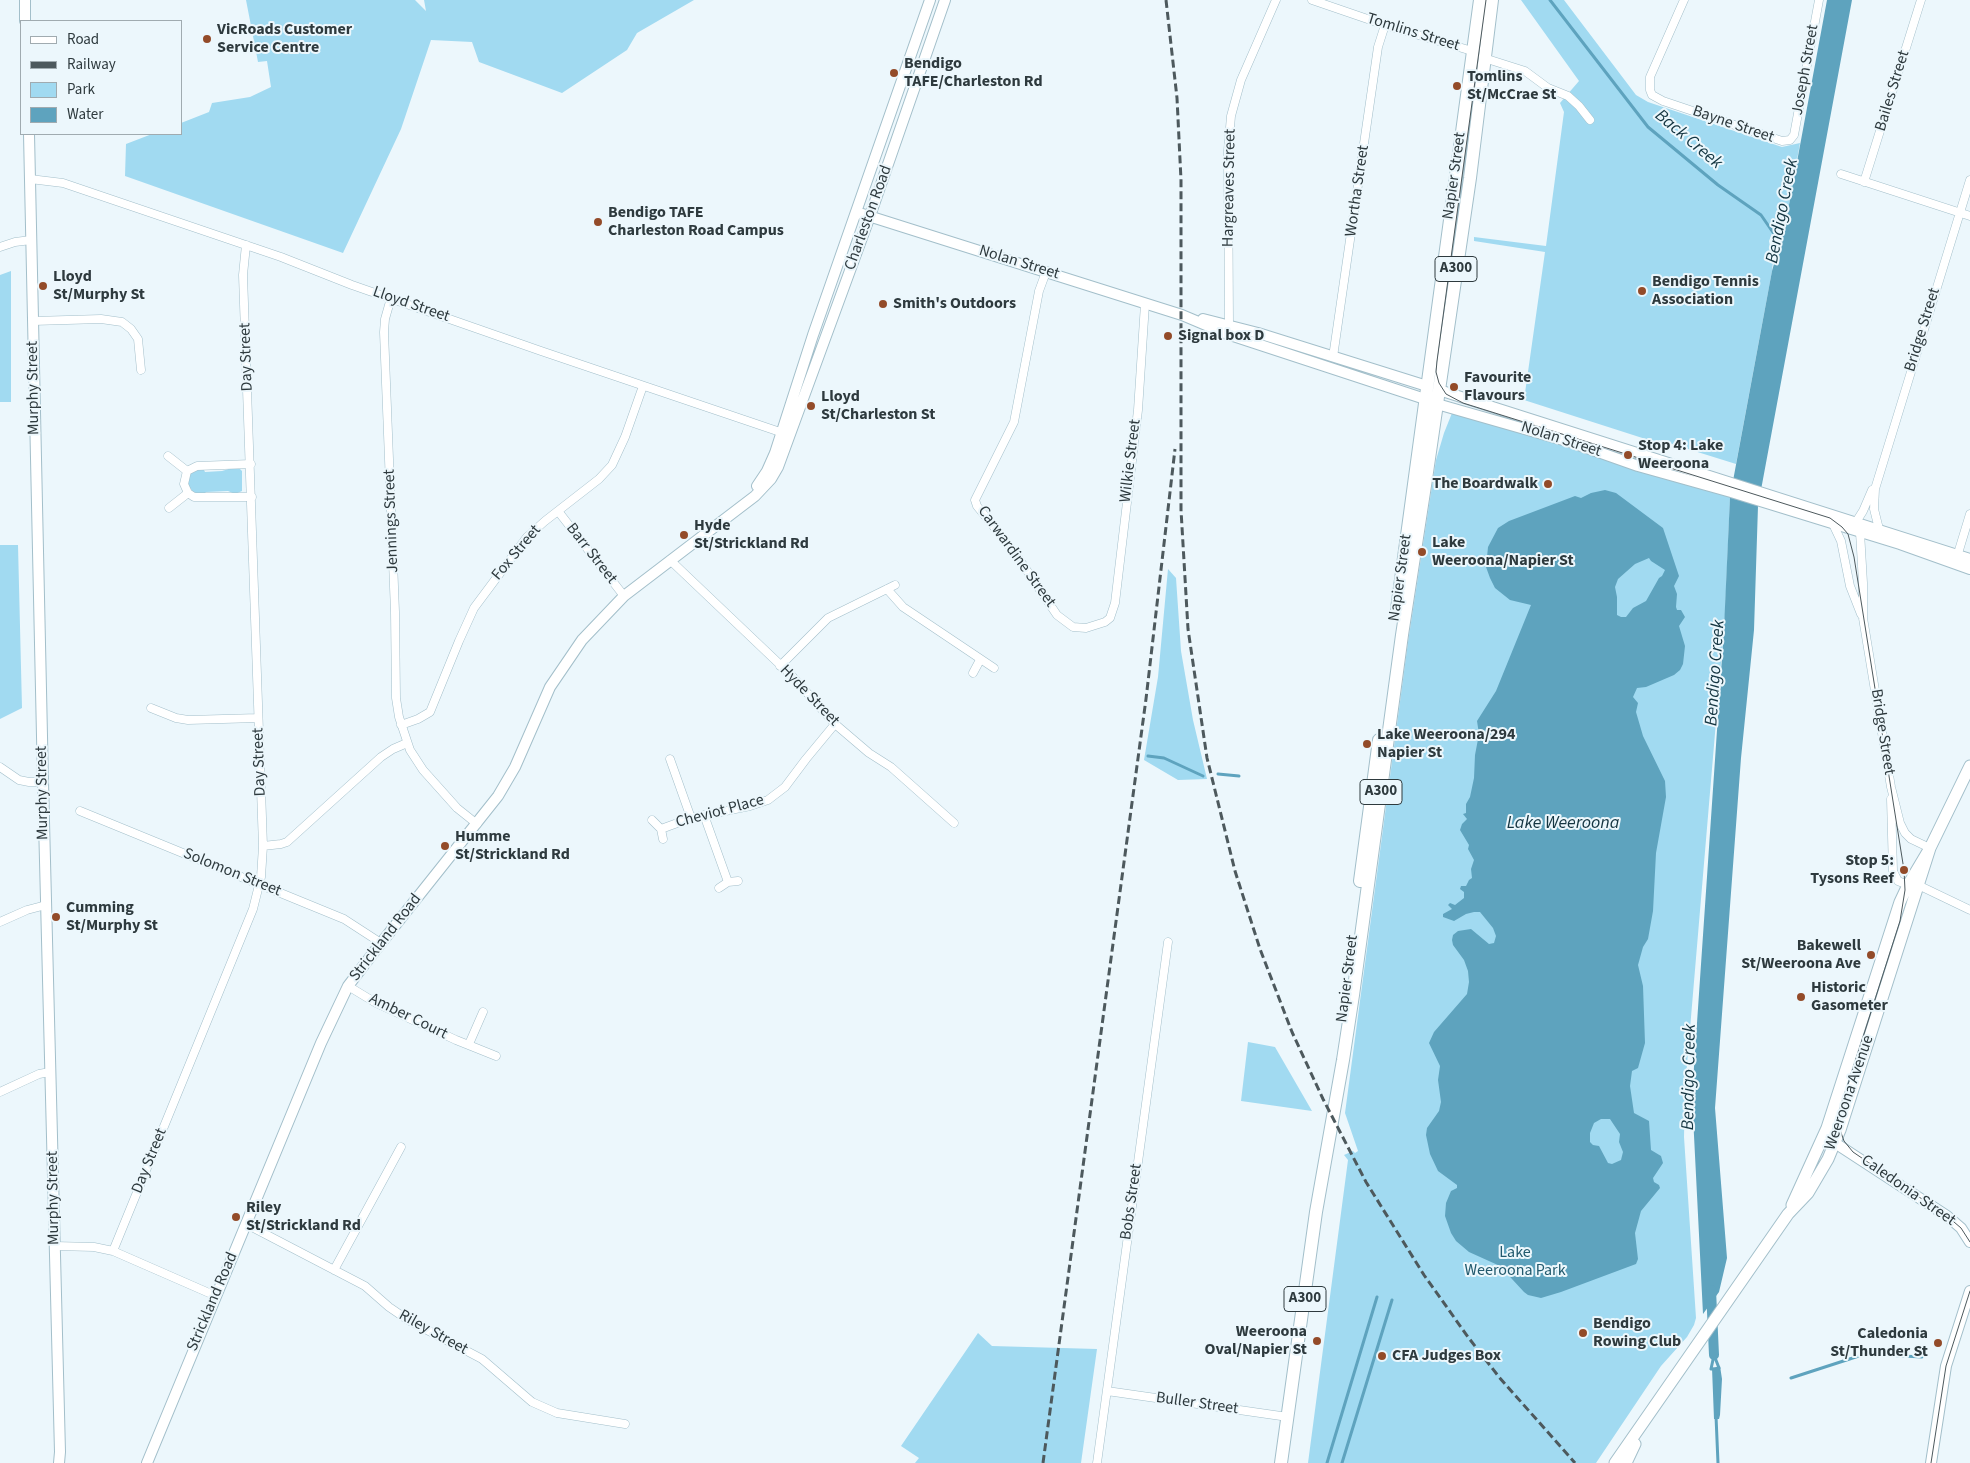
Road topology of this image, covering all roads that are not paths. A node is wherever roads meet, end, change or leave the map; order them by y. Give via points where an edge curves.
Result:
1 (25, 0) edge
2 (930, 0) edge
3 (946, 0) edge
4 (1276, 0) edge
5 (1312, 0) edge
6 (1480, 0) edge
7 (1492, 0) edge
8 (1684, 0) edge
9 (1819, 0) edge
10 (1921, 0) edge
11 (25, 20) edge
12 (1385, 25) junction
13 (1472, 51) junction
14 (1484, 58) junction
15 (1590, 120) dead end
16 (883, 133) junction
17 (29, 135) edge
18 (897, 138) junction
19 (1791, 139) joint
20 (1841, 174) dead end
21 (30, 179) junction
22 (1970, 180) edge
23 (1864, 182) junction
24 (856, 212) junction
25 (1960, 213) junction
26 (870, 216) junction
27 (1970, 216) edge
28 (31, 240) junction
29 (246, 245) junction
30 (0, 247) edge
31 (1046, 272) junction
32 (391, 298) junction
33 (1145, 304) junction
34 (33, 321) junction
35 (1228, 329) junction
36 (1332, 362) junction
37 (141, 370) dead end
38 (643, 386) junction
39 (1426, 386) junction
40 (1439, 390) junction
41 (1425, 399) junction
42 (1437, 404) junction
43 (786, 434) junction
44 (168, 456) dead end
45 (251, 464) junction
46 (186, 471) junction
47 (1877, 479) junction
48 (1719, 484) junction
49 (188, 493) junction
50 (252, 497) junction
51 (1764, 497) junction
52 (169, 508) dead end
53 (558, 512) junction
54 (1970, 514) edge
55 (1833, 524) junction
56 (1859, 526) junction
57 (1878, 529) junction
58 (1956, 559) junction
59 (1970, 559) edge
60 (670, 560) junction
61 (1970, 569) edge
62 (624, 596) junction
63 (1110, 618) joint
64 (1863, 618) junction
65 (980, 660) junction
66 (780, 666) junction
67 (994, 668) dead end
68 (974, 672) dead end
69 (1390, 690) junction
70 (151, 708) dead end
71 (258, 718) junction
72 (835, 724) junction
73 (401, 726) junction
74 (407, 742) junction
75 (670, 759) dead end
76 (1970, 766) edge
77 (0, 767) edge
78 (43, 782) junction
79 (1891, 787) junction
80 (80, 811) dead end
81 (704, 815) junction
82 (691, 818) junction
83 (652, 820) dead end
84 (477, 824) junction
85 (954, 824) dead end
86 (662, 829) junction
87 (663, 839) dead end
88 (263, 846) junction
89 (1930, 848) junction
90 (738, 880) dead end
91 (728, 882) junction
92 (260, 885) junction
93 (1913, 885) junction
94 (719, 888) dead end
95 (46, 905) junction
96 (1970, 910) edge
97 (0, 922) edge
98 (1168, 942) dead end
99 (381, 943) junction
100 (348, 986) junction
101 (483, 1012) dead end
102 (468, 1044) junction
103 (496, 1056) dead end
104 (50, 1072) junction
105 (0, 1092) edge
106 (1824, 1137) junction
107 (1835, 1142) junction
108 (401, 1147) dead end
109 (1788, 1214) junction
110 (246, 1224) junction
111 (1967, 1230) edge
112 (1970, 1242) edge
113 (55, 1246) junction
114 (113, 1251) junction
115 (334, 1270) junction
116 (1970, 1291) edge
117 (216, 1296) junction
118 (1107, 1391) junction
119 (1647, 1417) junction
120 (1292, 1418) junction
121 (625, 1424) dead end
122 (151, 1451) junction
123 (61, 1463) edge
124 (142, 1463) edge
125 (147, 1463) edge
126 (1097, 1463) edge
127 (1282, 1463) edge
128 (1290, 1463) edge
129 (1615, 1463) edge
130 (1626, 1463) edge
131 (1931, 1463) edge

1 - 11 street
2 - 16 street, Charleston Road
3 - 18 street, Charleston Road
4 - 35 street, Hargreaves Street via 1241,80 1231,116 1228,151
5 - 12 street, Tomlins Street
6 - 13 highway, A300
7 - 14 highway, A300
8 - 19 street, Bayne Street via 1650,78 1652,95 1782,141
9 - 19 street, Joseph Street
10 - 23 street, Bailes Street
12 - 13 street, Tomlins Street
12 - 36 street, Wortha Street via 1378,47
13 - 14 highway, Tomlins Street
13 - 39 highway, Napier Street / A300
14 - 15 street via 1525,71 1548,88 1568,96
14 - 40 highway, Napier Street / A300
16 - 18 street
16 - 24 street, Charleston Road
17 - 21 street, Murphy Street
18 - 26 street, Charleston Road
20 - 23 street
21 - 28 street, Murphy Street
21 - 29 street, Lloyd Street via 63,183
22 - 25 street, Bridge Street
23 - 25 street
24 - 26 street, Nolan Street
24 - 43 street, Charleston Road
25 - 27 street
25 - 47 street, Bridge Street
26 - 31 street, Nolan Street
26 - 43 street, Charleston Road
28 - 30 street
28 - 34 street, Murphy Street
29 - 32 street, Lloyd Street
29 - 45 street, Day Street via 243,275
31 - 33 street, Nolan Street
31 - 63 street, Carwardine Street via 1039,291 1014,422 976,496 976,502 1062,620 1073,627 1086,628 1100,625
32 - 38 street, Lloyd Street
32 - 73 street, Jennings Street via 384,332 396,698
33 - 35 street, Nolan Street
33 - 63 street, Wilkie Street via 1138,410 1118,584
34 - 37 street via 101,319 122,322 138,339
34 - 78 street, Murphy Street
35 - 36 street, Nolan Street
36 - 39 street, Nolan Street
36 - 41 street, Nolan Street
38 - 43 street, Lloyd Street
38 - 53 street, Fox Street via 612,466
39 - 40 highway, Nolan Street
39 - 41 highway, Napier Street / A300
40 - 42 highway, Napier Street / A300
40 - 48 street, Nolan Street
41 - 42 highway, Nolan Street
41 - 69 highway, Napier Street / A300
42 - 48 street, Nolan Street via 1528,428 1668,476
42 - 69 highway, Napier Street / A300
43 - 60 street, Strickland Road via 767,471 740,506
44 - 46 street
45 - 46 street via 200,466
45 - 50 street, Day Street
46 - 49 street via 184,484
47 - 56 street, Bridge Street
47 - 57 street, Bridge Street via 1873,498
48 - 51 street, Nolan Street
49 - 50 street via 197,498
49 - 52 street
50 - 71 street, Day Street
51 - 55 street, Nolan Street
51 - 56 street, Nolan Street
53 - 62 street, Barr Street
53 - 73 street, Fox Street via 527,537 481,598 459,640 430,712
54 - 58 street
55 - 56 street, Nolan Street
55 - 64 street, Bridge Street via 1840,537 1850,586
56 - 57 street, Nolan Street
56 - 58 street, Nolan Street
56 - 64 street, Bridge Street
57 - 58 street, Nolan Street
58 - 59 street, Nolan Street
58 - 61 street, Nolan Street
60 - 62 street, Strickland Road
60 - 66 street, Hyde Street
62 - 84 street, Strickland Road via 588,634 558,674 508,779
64 - 79 street, Bridge Street
65 - 66 street via 903,608 891,587 828,618
65 - 67 street
65 - 68 street
66 - 72 street, Hyde Street
69 - 120 highway, Napier Street / A300 via 1330,1135 1324,1214 1316,1245
70 - 71 street via 188,720
71 - 88 street, Day Street
72 - 81 street, Cheviot Place via 785,787 774,796 762,803
72 - 85 street, Hyde Street
73 - 74 street, Jennings Street
74 - 84 street, Jennings Street via 431,780 456,808
74 - 88 street via 387,752 288,842
75 - 82 street
76 - 89 main road, Weeroona Avenue
77 - 78 street via 19,780
78 - 95 street, Murphy Street
79 - 89 street, Bridge Street via 1903,830 1911,839
79 - 93 street, Bridge Street via 1893,871 1898,881
80 - 92 street, Solomon Street
81 - 82 street, Cheviot Place
81 - 91 street
82 - 86 street, Cheviot Place
83 - 86 street, Cheviot Place
84 - 99 street, Strickland Road
86 - 87 street, Cheviot Place
88 - 92 street, Day Street
89 - 93 main road, Weeroona Avenue
90 - 91 street
91 - 94 street
92 - 99 street, Solomon Street via 349,922
92 - 114 street, Day Street
93 - 96 street
93 - 106 main road, Weeroona Avenue via 1896,913
93 - 107 main road, Weeroona Avenue
95 - 97 street
95 - 104 street, Murphy Street
98 - 118 street, Bobs Street
99 - 100 street, Strickland Road
100 - 102 street, Amber Court via 376,1003
100 - 110 street, Strickland Road via 320,1043
101 - 102 street, Amber Court
102 - 103 street, Amber Court
104 - 105 street
104 - 113 street, Murphy Street
106 - 107 main road, Caledonia Street
106 - 109 main road, Weeroona Avenue
107 - 109 main road, Weeroona Avenue via 1808,1193
107 - 111 street, Caledonia Street
108 - 115 street
109 - 119 main road, Weeroona Avenue
110 - 115 street, Riley Street
110 - 117 street, Strickland Road
111 - 112 street, Caledonia Street
113 - 114 street
113 - 123 street, Murphy Street
114 - 117 street
115 - 121 street, Riley Street via 365,1286 408,1320 482,1360 532,1402 557,1413
116 - 131 street via 1946,1366
117 - 122 street, Strickland Road
118 - 120 street, Buller Street
118 - 126 street, Bobs Street
119 - 129 main road, Weeroona Avenue
119 - 130 main road, Weeroona Avenue
120 - 127 highway, Napier Street / A300
120 - 128 highway, Napier Street / A300
122 - 124 street, Strickland Road
122 - 125 street, Strickland Road

